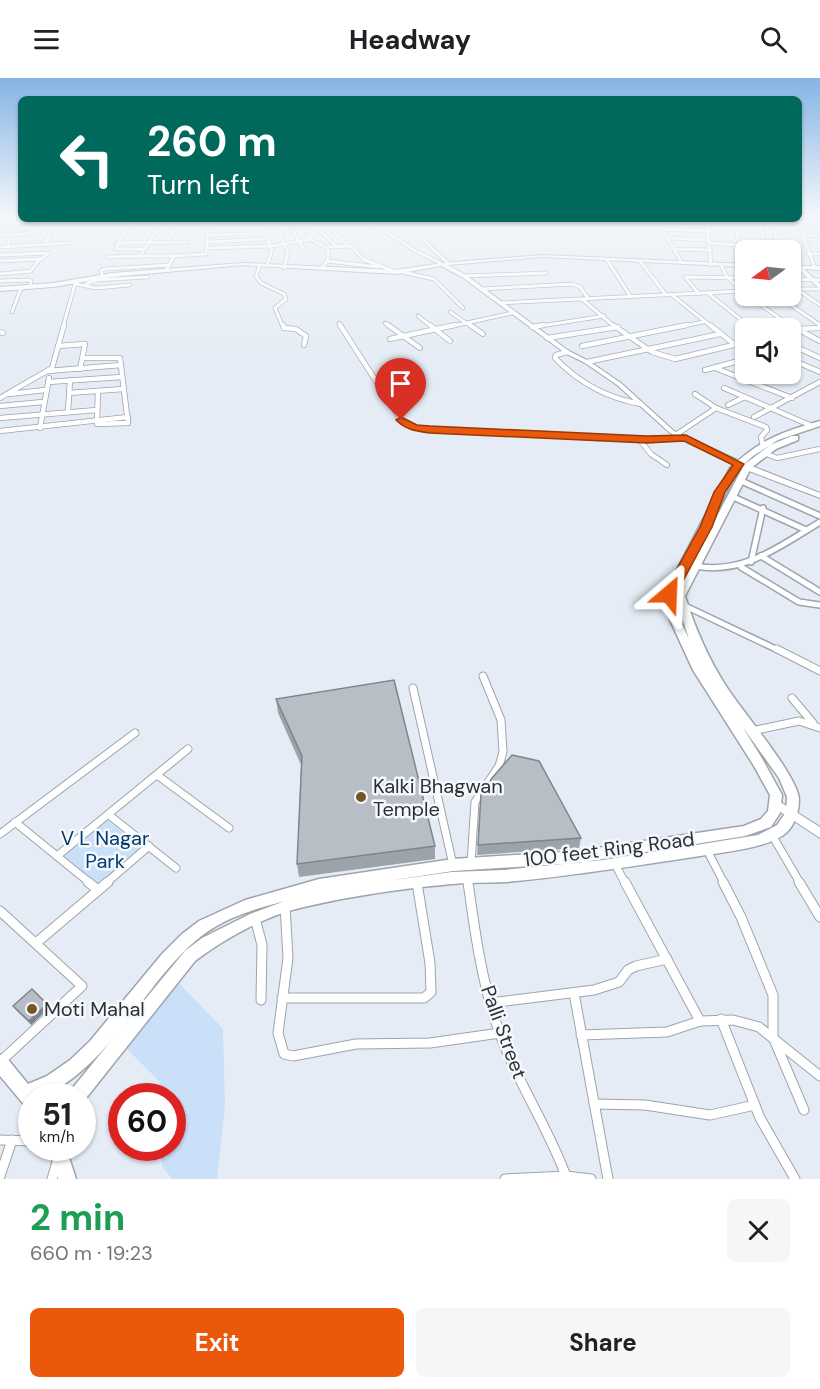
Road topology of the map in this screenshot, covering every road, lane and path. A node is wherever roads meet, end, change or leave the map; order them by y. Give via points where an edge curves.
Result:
1 (12, 266) edge
2 (35, 266) edge
3 (225, 266) edge
4 (260, 266) edge
5 (270, 266) edge
6 (383, 266) edge
7 (428, 266) edge
8 (450, 266) edge
9 (611, 266) edge
10 (644, 266) edge
11 (722, 266) edge
12 (168, 267) joint
13 (389, 267) joint
14 (801, 267) edge
15 (284, 268) joint
16 (322, 268) joint
17 (801, 268) edge
18 (817, 268) edge
19 (399, 272) junction
20 (546, 273) dead end
21 (0, 274) edge
22 (9, 274) junction
23 (465, 276) junction
24 (727, 277) junction
25 (735, 277) edge
26 (148, 278) dead end
27 (801, 279) edge
28 (810, 279) junction
29 (820, 280) edge
30 (0, 281) edge
31 (76, 282) junction
32 (86, 284) junction
33 (735, 284) edge
34 (130, 285) dead end
35 (30, 287) junction
36 (21, 288) junction
37 (820, 288) edge
38 (0, 289) edge
39 (481, 289) junction
40 (801, 289) edge
41 (801, 292) edge
42 (708, 293) junction
43 (735, 293) edge
44 (699, 294) junction
45 (672, 295) junction
46 (666, 296) junction
47 (631, 297) junction
48 (588, 298) junction
49 (582, 299) junction
50 (499, 303) junction
51 (820, 305) edge
52 (763, 306) edge
53 (792, 306) edge
54 (463, 308) dead end
55 (12, 312) dead end
56 (450, 312) dead end
57 (512, 313) junction
58 (820, 315) edge
59 (418, 316) dead end
60 (604, 316) junction
61 (807, 316) junction
62 (739, 318) edge
63 (778, 318) edge
64 (465, 322) junction
65 (703, 322) junction
66 (339, 323) dead end
67 (385, 323) dead end
68 (820, 326) edge
69 (532, 327) junction
70 (618, 327) junction
71 (435, 329) junction
72 (801, 329) edge
73 (801, 333) edge
74 (483, 334) dead end
75 (720, 334) junction
76 (404, 336) junction
77 (547, 338) junction
78 (632, 338) junction
79 (390, 339) dead end
80 (450, 341) dead end
81 (820, 341) edge
82 (734, 344) joint
83 (304, 345) dead end
84 (57, 346) junction
85 (582, 346) dead end
86 (420, 348) dead end
87 (650, 349) junction
88 (801, 349) edge
89 (567, 352) junction
90 (83, 358) junction
91 (820, 358) edge
92 (587, 362) junction
93 (735, 362) edge
94 (801, 364) edge
95 (121, 365) junction
96 (715, 368) junction
97 (80, 369) junction
98 (705, 370) dead end
99 (820, 372) edge
100 (46, 373) junction
101 (735, 375) edge
102 (122, 377) junction
103 (70, 380) junction
104 (48, 382) junction
105 (820, 382) edge
106 (758, 384) edge
107 (724, 388) dead end
108 (123, 389) junction
109 (45, 390) junction
110 (98, 391) junction
111 (69, 393) junction
112 (6, 394) junction
113 (695, 394) dead end
114 (745, 397) junction
115 (0, 398) edge
116 (792, 398) junction
117 (44, 402) junction
118 (642, 404) junction
119 (728, 405) dead end
120 (0, 406) edge
121 (716, 408) junction
122 (771, 409) junction
123 (97, 410) junction
124 (68, 412) junction
125 (42, 415) junction
126 (754, 417) dead end
127 (0, 418) edge
128 (97, 421) junction
129 (818, 426) edge
130 (40, 428) junction
131 (0, 431) edge
132 (677, 434) junction
133 (686, 438) junction
134 (639, 439) junction
135 (763, 449) junction
136 (820, 449) edge
137 (667, 465) dead end
138 (743, 465) junction
139 (739, 480) junction
140 (731, 496) junction
141 (820, 496) edge
142 (763, 508) junction
143 (820, 516) edge
144 (820, 522) edge
145 (806, 530) junction
146 (761, 556) junction
147 (751, 562) junction
148 (695, 566) junction
149 (741, 567) junction
150 (820, 592) edge
151 (682, 605) junction
152 (820, 605) edge
153 (820, 671) edge
154 (483, 676) dead end
155 (413, 688) dead end
156 (792, 698) dead end
157 (817, 726) edge
158 (752, 731) junction
159 (135, 732) dead end
160 (188, 749) dead end
161 (157, 775) junction
162 (777, 804) junction
163 (792, 813) junction
164 (109, 815) junction
165 (15, 822) junction
166 (230, 828) dead end
167 (820, 833) edge
168 (0, 834) edge
169 (772, 835) junction
170 (149, 846) junction
171 (707, 850) junction
172 (57, 856) junction
173 (471, 863) junction
174 (615, 864) junction
175 (453, 865) junction
176 (176, 868) dead end
177 (467, 877) junction
178 (417, 882) junction
179 (98, 890) junction
180 (285, 906) junction
181 (0, 911) edge
182 (820, 917) edge
183 (255, 918) junction
184 (36, 943) junction
185 (667, 959) junction
186 (574, 993) junction
187 (282, 998) junction
188 (261, 1000) dead end
189 (490, 1003) junction
190 (721, 1019) junction
191 (700, 1021) junction
192 (500, 1033) junction
193 (581, 1035) junction
194 (773, 1037) junction
195 (0, 1063) edge
196 (820, 1076) edge
197 (52, 1083) edge
198 (87, 1083) edge
199 (18, 1084) edge
200 (594, 1104) junction
201 (755, 1105) junction
202 (804, 1110) dead end
203 (0, 1140) edge
204 (12, 1140) junction
205 (18, 1140) edge
206 (56, 1161) edge
207 (62, 1161) edge
208 (0, 1176) edge
209 (566, 1178) edge
210 (52, 1179) edge
211 (67, 1179) edge
212 (505, 1179) edge
213 (591, 1179) edge
214 (608, 1179) edge
215 (795, 1179) edge

1 - 22 street
2 - 22 street via 30,271
3 - 12 street
4 - 83 street via 256,276 261,283 286,298 275,308 284,328 296,329 306,336
5 - 15 street
6 - 13 street
7 - 19 street
8 - 23 street
9 - 47 street
10 - 46 street
11 - 24 street
12 - 31 street
13 - 19 street
14 - 18 street
15 - 16 street
16 - 19 street
17 - 28 street
19 - 54 street via 434,279
20 - 23 street
21 - 22 street
23 - 39 street
24 - 25 street
24 - 33 street
24 - 44 street via 685,277
26 - 32 street via 96,280
27 - 28 street
28 - 29 street
28 - 37 street
30 - 35 street via 28,280
31 - 32 street
31 - 35 street
31 - 84 street
32 - 34 street via 96,288
35 - 36 street
36 - 38 street
36 - 55 street
37 - 40 street
39 - 48 street via 573,285 580,287
39 - 50 street
41 - 51 street
42 - 43 street
42 - 44 street
42 - 62 street
44 - 45 street
45 - 46 street
45 - 65 street
46 - 47 street
47 - 48 street
48 - 49 street
49 - 50 street
49 - 60 street
50 - 57 street
52 - 63 street
53 - 61 street
56 - 64 street
57 - 64 street
57 - 69 street
58 - 61 street
59 - 71 street
60 - 69 street
60 - 70 street
61 - 68 street
64 - 71 street
64 - 74 street
65 - 75 street
65 - 78 street
66 - 134 street via 406,425
67 - 76 street
68 - 72 street
69 - 77 street
70 - 77 street
70 - 78 street
71 - 76 street
71 - 80 street
73 - 81 street
75 - 82 street
75 - 87 street
76 - 79 street
76 - 86 street
77 - 89 street
78 - 85 street
78 - 87 street
82 - 87 street via 672,360
84 - 90 street via 85,344
84 - 100 street
87 - 92 street
88 - 91 street
89 - 92 street
89 - 118 street via 555,358 574,379 618,400
90 - 95 street via 118,356
90 - 97 street
92 - 118 street
93 - 96 street
94 - 99 street
95 - 97 street
95 - 102 street
96 - 98 street
96 - 101 street
97 - 100 street
100 - 104 street
100 - 112 street
102 - 103 street
102 - 108 street
103 - 104 street
103 - 111 street
104 - 109 street
105 - 116 street
106 - 116 street
107 - 114 street
108 - 110 street
108 - 128 street via 128,417
109 - 112 street
109 - 117 street
110 - 111 street
110 - 123 street
111 - 124 street
112 - 115 street
113 - 121 street
114 - 119 street
114 - 122 street
116 - 122 street
117 - 120 street
117 - 125 street
118 - 132 street
121 - 132 street
121 - 135 street via 766,427 761,437
122 - 126 street
122 - 129 street
123 - 124 street
123 - 128 street
124 - 125 street
125 - 127 street
125 - 130 street
128 - 130 street
129 - 135 main road
130 - 131 street
132 - 133 street
133 - 134 street
133 - 138 street
134 - 137 street
135 - 136 street via 777,458
135 - 138 main road
138 - 139 main road
138 - 141 street
138 - 162 main road via 720,492 706,527 673,584 670,604 699,670 771,783
139 - 140 main road
139 - 143 street
140 - 142 street
140 - 148 main road
142 - 145 street
142 - 147 street
144 - 145 street
145 - 146 street
146 - 147 street
146 - 150 street
147 - 149 street
148 - 149 street via 711,570
148 - 151 main road via 680,596
149 - 152 street via 799,602
151 - 153 street
151 - 158 main road via 709,668
154 - 173 street via 501,720 503,752 496,772 475,802
155 - 175 street
156 - 157 street
157 - 158 street via 799,721
158 - 163 main road via 784,776 793,797
159 - 165 street
160 - 161 street
161 - 164 street
161 - 166 street
162 - 163 street
162 - 173 main road, 100 feet Ring Road via 766,823 745,831 577,857
163 - 167 street
163 - 169 main road via 782,829
164 - 170 street
164 - 172 street
165 - 168 street
165 - 172 street
169 - 171 main road, 100 feet Ring Road
169 - 182 street
170 - 176 street
170 - 179 street
171 - 174 main road, 100 feet Ring Road
171 - 194 street via 770,986
172 - 179 street
173 - 175 main road, 100 feet Ring Road
174 - 177 main road, 100 feet Ring Road
174 - 185 street
175 - 197 main road, 100 feet Ring Road via 303,888 245,906 204,926 181,945 76,1067
177 - 178 main road, 100 feet Ring Road
177 - 189 street, Palli Street
178 - 180 main road, 100 feet Ring Road
178 - 187 street via 431,992 413,1000
179 - 184 street
180 - 183 main road, 100 feet Ring Road
180 - 187 street via 288,957
181 - 184 street
183 - 188 street via 262,945
183 - 198 main road, 100 feet Ring Road via 190,956
184 - 195 street via 82,986
185 - 186 street via 636,966 610,986
185 - 191 street
186 - 189 street
186 - 193 street
187 - 192 street via 279,1047 284,1054 293,1056 356,1044 430,1043
189 - 192 street, Palli Street
190 - 191 street
190 - 194 street via 752,1025
190 - 201 street
191 - 193 street via 667,1032
192 - 209 street, Palli Street
193 - 200 street
194 - 196 street
194 - 202 street
195 - 199 main road
200 - 201 street via 645,1105 710,1115
200 - 214 street
201 - 215 street
203 - 204 street
204 - 205 street
204 - 208 street
206 - 210 street
207 - 211 main road
209 - 212 street
209 - 213 street

